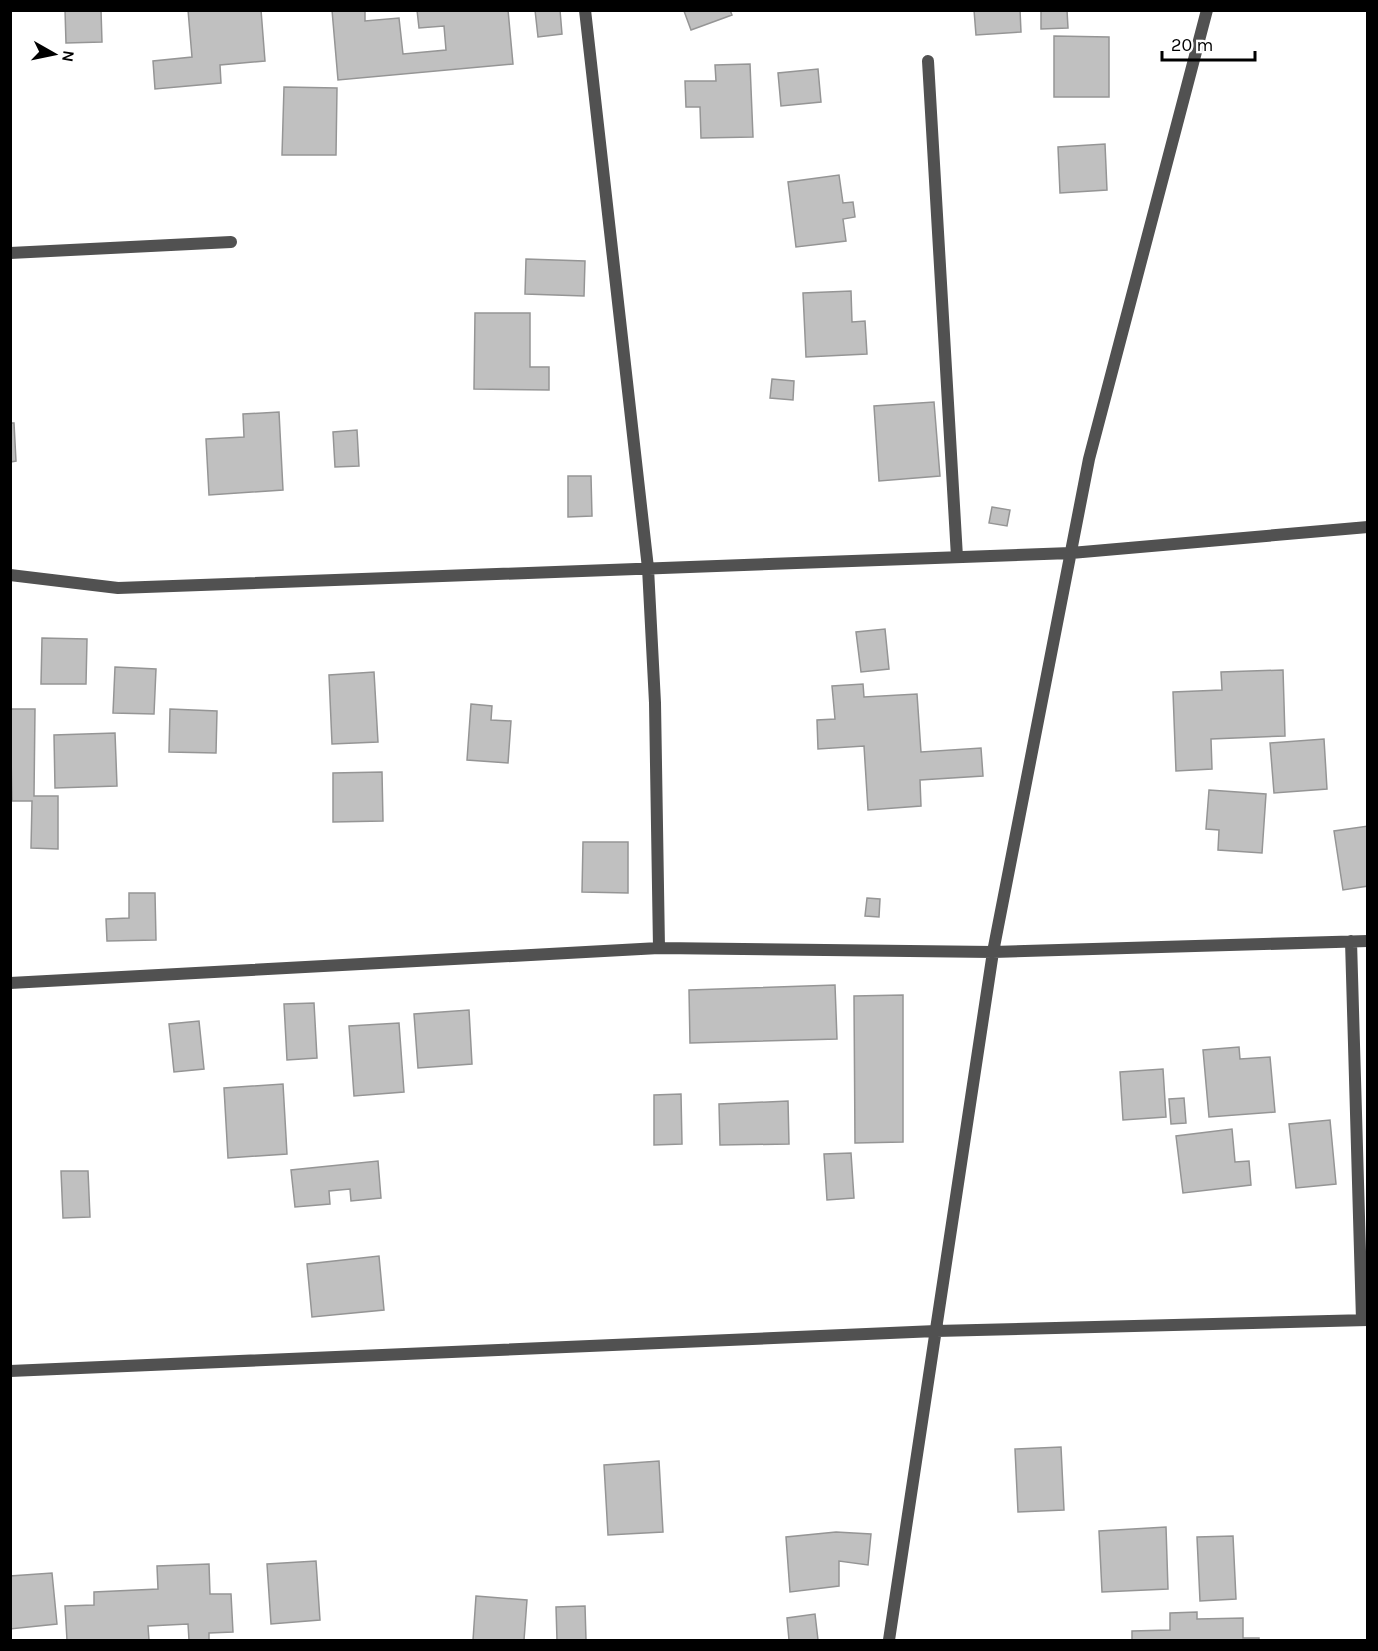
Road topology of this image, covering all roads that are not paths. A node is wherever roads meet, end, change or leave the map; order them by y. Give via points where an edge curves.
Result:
1 (585, 10) edge
2 (1207, 10) edge
3 (928, 61) dead end
4 (231, 242) dead end
5 (10, 253) edge
6 (1368, 527) edge
7 (1071, 553) junction
8 (957, 557) junction
9 (648, 568) junction
10 (10, 575) edge
11 (1351, 941) junction
12 (1368, 941) edge
13 (659, 948) junction
14 (993, 952) junction
15 (10, 983) edge
16 (1365, 1320) edge
17 (936, 1331) junction
18 (10, 1371) edge
19 (889, 1641) edge

1 - 9 street
2 - 7 street via 1089,459
3 - 8 street
4 - 5 street
6 - 7 street
7 - 8 street
7 - 14 street
8 - 9 street
9 - 10 street via 118,588
9 - 13 street via 655,703
11 - 12 street
11 - 14 street
11 - 16 street
13 - 14 street
13 - 15 street
14 - 17 street
16 - 17 street
17 - 18 street
17 - 19 street

